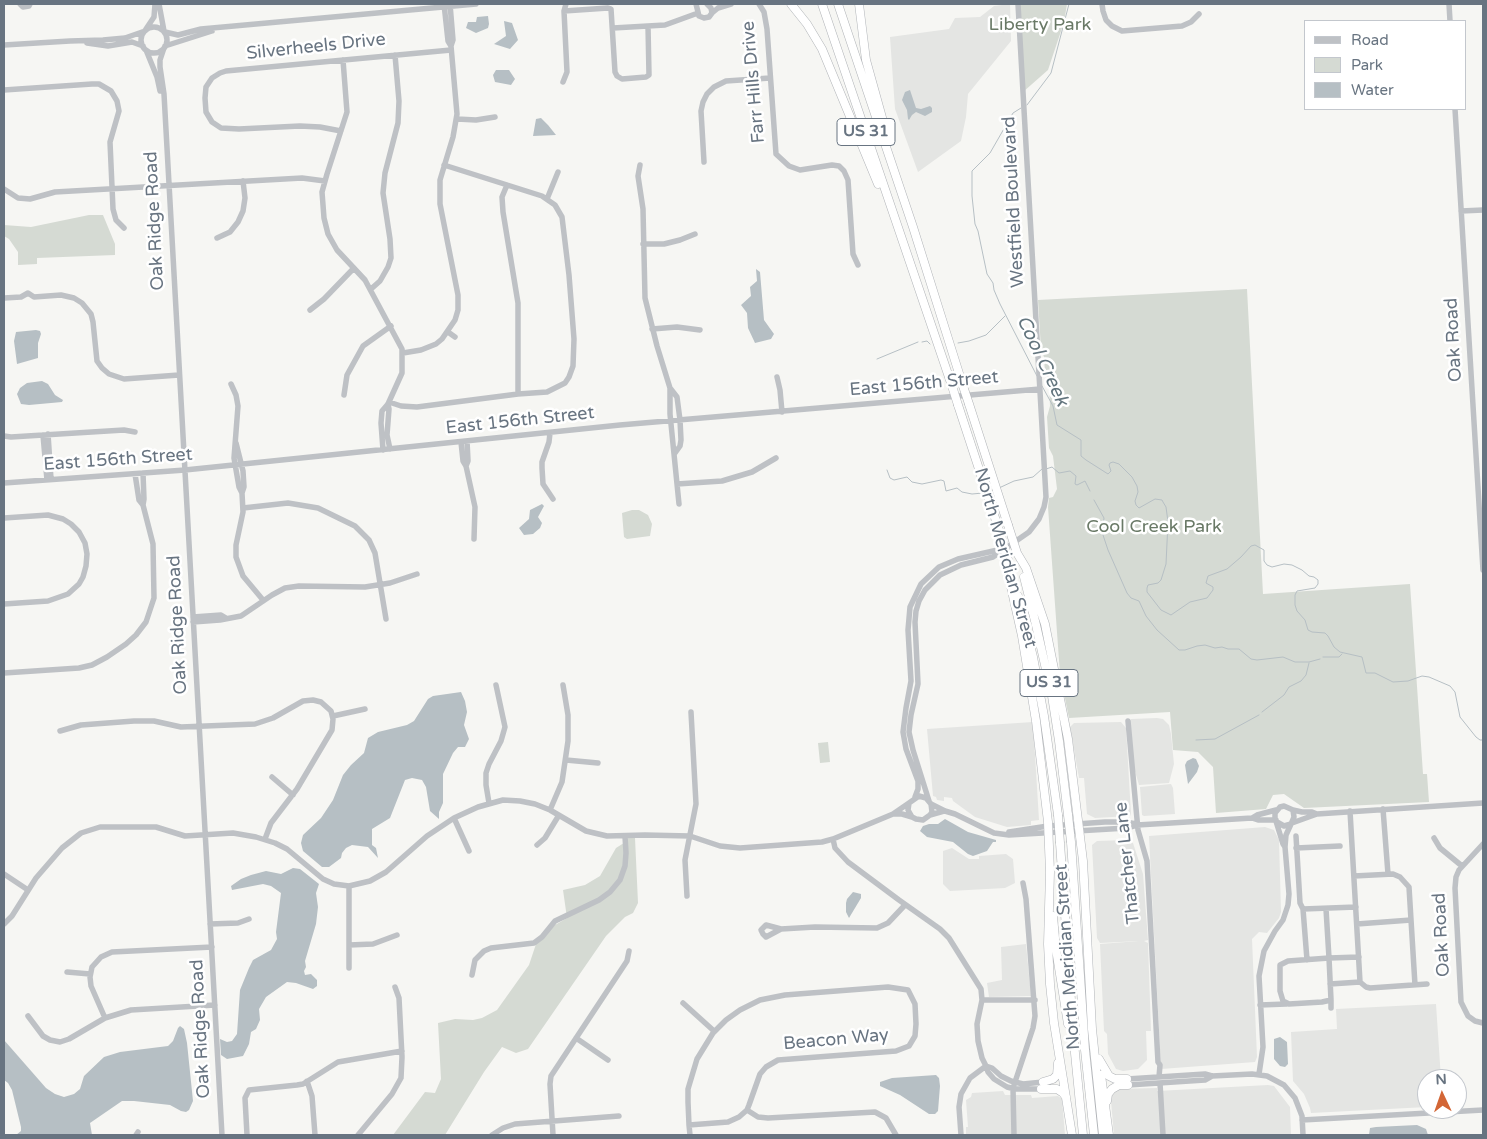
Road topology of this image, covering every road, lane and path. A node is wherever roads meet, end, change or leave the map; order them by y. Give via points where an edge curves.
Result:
1 (20, 4) edge
2 (30, 4) edge
3 (155, 4) edge
4 (159, 4) edge
5 (476, 4) edge
6 (561, 4) edge
7 (566, 4) edge
8 (696, 4) edge
9 (731, 4) edge
10 (759, 4) edge
11 (791, 4) edge
12 (822, 4) edge
13 (838, 4) edge
14 (859, 4) edge
15 (1018, 4) edge
16 (1102, 4) edge
17 (1449, 4) edge
18 (447, 5) edge
19 (710, 8) edge
20 (564, 11) junction
21 (698, 13) junction
22 (1199, 14) dead end
23 (1450, 20) edge
24 (648, 26) junction
25 (221, 28) junction
26 (613, 28) junction
27 (145, 31) junction
28 (164, 32) junction
29 (70, 40) junction
30 (4, 45) edge
31 (165, 47) junction
32 (145, 48) junction
33 (451, 48) junction
34 (395, 55) junction
35 (343, 60) junction
36 (770, 78) junction
37 (564, 82) dead end
38 (4, 90) edge
39 (1455, 110) edge
40 (164, 113) junction
41 (495, 116) dead end
42 (457, 119) junction
43 (341, 131) junction
44 (704, 162) dead end
45 (444, 165) junction
46 (640, 165) dead end
47 (558, 172) dead end
48 (244, 181) junction
49 (325, 181) junction
50 (168, 185) junction
51 (507, 185) junction
52 (4, 189) edge
53 (112, 189) junction
54 (546, 199) junction
55 (1483, 210) edge
56 (1462, 211) junction
57 (913, 227) junction
58 (124, 228) dead end
59 (695, 234) dead end
60 (217, 238) dead end
61 (644, 244) junction
62 (909, 260) junction
63 (858, 265) dead end
64 (354, 268) junction
65 (371, 289) junction
66 (4, 298) edge
67 (310, 310) dead end
68 (391, 326) junction
69 (652, 329) junction
70 (700, 330) dead end
71 (448, 332) junction
72 (455, 337) dead end
73 (402, 353) junction
74 (179, 375) junction
75 (777, 377) dead end
76 (231, 384) dead end
77 (1040, 387) junction
78 (670, 388) junction
79 (518, 394) junction
80 (344, 395) dead end
81 (388, 403) junction
82 (782, 412) junction
83 (680, 420) junction
84 (671, 421) junction
85 (135, 432) dead end
86 (550, 433) junction
87 (46, 435) junction
88 (4, 436) edge
89 (464, 441) junction
90 (386, 449) junction
91 (675, 454) junction
92 (776, 458) dead end
93 (238, 465) junction
94 (185, 470) junction
95 (135, 474) junction
96 (143, 474) junction
97 (49, 480) junction
98 (4, 483) edge
99 (677, 484) junction
100 (553, 499) dead end
101 (679, 504) dead end
102 (143, 505) junction
103 (243, 508) junction
104 (4, 518) edge
105 (474, 539) dead end
106 (1019, 539) junction
107 (1017, 553) junction
108 (1008, 560) junction
109 (1483, 570) edge
110 (417, 574) dead end
111 (381, 584) junction
112 (263, 600) junction
113 (4, 604) edge
114 (193, 619) junction
115 (386, 619) dead end
116 (4, 673) edge
117 (496, 685) dead end
118 (563, 685) dead end
119 (365, 709) dead end
120 (691, 712) dead end
121 (333, 716) junction
122 (1128, 721) dead end
123 (199, 727) junction
124 (60, 731) dead end
125 (566, 760) junction
126 (598, 763) dead end
127 (272, 777) dead end
128 (293, 794) junction
129 (915, 798) junction
130 (930, 802) junction
131 (489, 803) junction
132 (909, 803) junction
133 (1483, 803) edge
134 (1383, 809) junction
135 (550, 810) junction
136 (1276, 810) junction
137 (1292, 810) junction
138 (944, 811) junction
139 (1350, 811) junction
140 (893, 814) junction
141 (1318, 814) junction
142 (559, 815) junction
143 (930, 815) junction
144 (912, 817) junction
145 (454, 818) junction
146 (1252, 818) junction
147 (1276, 821) junction
148 (1291, 823) junction
149 (1137, 825) junction
150 (1080, 828) junction
151 (1048, 829) junction
152 (205, 835) junction
153 (625, 836) junction
154 (690, 836) junction
155 (1296, 836) dead end
156 (1434, 838) dead end
157 (265, 839) junction
158 (833, 839) junction
159 (1483, 844) edge
160 (537, 845) dead end
161 (1340, 846) dead end
162 (1285, 847) junction
163 (1296, 848) junction
164 (469, 851) dead end
165 (1462, 866) junction
166 (1050, 872) junction
167 (4, 874) edge
168 (1388, 874) junction
169 (1354, 876) junction
170 (1023, 883) dead end
171 (348, 886) junction
172 (28, 890) junction
173 (687, 896) dead end
174 (905, 905) junction
175 (1356, 907) junction
176 (1303, 909) junction
177 (1326, 909) junction
178 (248, 919) dead end
179 (1411, 920) junction
180 (4, 924) edge
181 (210, 924) junction
182 (1357, 924) junction
183 (781, 930) dead end
184 (397, 935) dead end
185 (349, 945) junction
186 (212, 946) junction
187 (629, 951) dead end
188 (1359, 957) junction
189 (1329, 958) junction
190 (1307, 960) junction
191 (349, 968) dead end
192 (67, 972) dead end
193 (90, 974) junction
194 (472, 975) dead end
195 (1090, 976) junction
196 (1360, 982) junction
197 (1330, 984) junction
198 (1427, 984) dead end
199 (1415, 985) junction
200 (395, 987) dead end
201 (982, 1000) junction
202 (1035, 1000) junction
203 (1331, 1000) junction
204 (683, 1003) dead end
205 (215, 1004) junction
206 (1289, 1004) junction
207 (1260, 1005) junction
208 (1331, 1008) dead end
209 (28, 1016) dead end
210 (105, 1018) junction
211 (1483, 1023) edge
212 (714, 1031) junction
213 (1056, 1036) junction
214 (576, 1038) junction
215 (402, 1051) junction
216 (1099, 1059) junction
217 (608, 1060) dead end
218 (1158, 1062) junction
219 (986, 1066) junction
220 (1259, 1074) junction
221 (1150, 1077) junction
222 (1159, 1080) junction
223 (307, 1081) junction
224 (1128, 1082) junction
225 (1014, 1085) junction
226 (1042, 1086) junction
227 (1079, 1102) junction
228 (1068, 1108) junction
229 (747, 1110) junction
230 (1483, 1110) edge
231 (619, 1116) dead end
232 (552, 1120) junction
233 (1302, 1120) junction
234 (689, 1125) junction
235 (1107, 1134) edge
236 (222, 1135) edge
237 (247, 1135) edge
238 (315, 1135) edge
239 (358, 1135) edge
240 (492, 1135) edge
241 (553, 1135) edge
242 (690, 1135) edge
243 (896, 1135) edge
244 (961, 1135) edge
245 (1014, 1135) edge
246 (1072, 1135) edge
247 (1083, 1135) edge
248 (1094, 1135) edge
249 (1163, 1135) edge
250 (1303, 1135) edge

1 - 2 street via 26,7
3 - 27 street via 154,17
4 - 28 street
5 - 18 street
6 - 20 street
7 - 20 street
8 - 21 street
9 - 19 street, Farr Hills Drive
10 - 36 street, Farr Hills Drive via 766,24
11 - 62 highway via 826,57
12 - 62 highway, North Meridian Street / US 31
13 - 57 highway, North Meridian Street / US 31
14 - 57 highway via 866,60
15 - 77 street, Westfield Boulevard
16 - 22 street via 1106,20 1122,31 1182,26
17 - 23 street
18 - 25 street
18 - 33 street
19 - 21 street, Farr Hills Drive via 709,17 702,18
20 - 26 street via 608,8
20 - 37 street via 567,72
21 - 24 street via 669,24
24 - 26 street
24 - 26 street via 649,75 622,79 615,72
25 - 28 street via 178,35
25 - 31 street
27 - 28 street via 153,27
27 - 29 street via 125,38
27 - 32 street via 142,38
28 - 31 street
29 - 30 street
29 - 32 street via 108,46 132,42
31 - 32 street via 157,52
31 - 40 street, Oak Ridge Road via 160,60
32 - 40 street, Oak Ridge Road via 157,77
33 - 34 street, Silverheels Drive
33 - 42 street
34 - 35 street, Silverheels Drive
34 - 65 street via 398,123 383,193 390,258 380,282
35 - 43 street via 347,112
35 - 43 street, Silverheels Drive via 220,73 208,82 204,101 209,118 221,128 306,126
36 - 44 street via 726,81 707,94 701,111
36 - 63 street, Farr Hills Drive via 775,150 779,157 800,170 832,164 844,171 848,180 853,251
38 - 53 street via 99,84 111,91 119,111 110,142
39 - 56 street, Oak Road
40 - 50 street, Oak Ridge Road
41 - 42 street
42 - 45 street
43 - 49 street
45 - 51 street
45 - 71 street via 440,204 458,303
46 - 61 street via 638,176
47 - 54 street
48 - 49 street via 302,178
48 - 50 street
48 - 60 street via 245,198 238,222 230,232
49 - 64 street via 322,204 328,234 337,250
50 - 53 street
50 - 74 street, Oak Ridge Road
51 - 54 street
51 - 79 street via 502,197 518,303
52 - 53 street via 18,198 30,199 55,192
53 - 58 street via 112,209
54 - 79 street via 556,205 564,226 574,338 573,366 565,383 554,390
55 - 56 street
56 - 109 street, Oak Road
57 - 107 highway, North Meridian Street / US 31, bridge
59 - 61 street via 664,244
61 - 69 street via 645,298
62 - 108 highway, North Meridian Street / US 31, bridge
64 - 65 street
64 - 67 street
65 - 68 street
66 - 74 street via 28,293 34,297 70,296 82,303 92,318 97,360 112,376 124,379
68 - 73 street
68 - 80 street via 362,346 345,380
69 - 70 street via 677,327
69 - 78 street
71 - 72 street
71 - 73 street via 436,344
73 - 81 street via 402,373
74 - 94 street, Oak Ridge Road
75 - 82 street
76 - 93 street via 238,406 234,448
77 - 82 street, East 156th Street
77 - 106 street, Westfield Boulevard via 1046,492 1043,512 1033,528
78 - 83 street via 677,397
78 - 84 street
79 - 81 street via 417,407
81 - 90 street via 382,410 381,423
82 - 83 street, East 156th Street
83 - 84 street, East 156th Street
83 - 91 street via 681,440
84 - 86 street, East 156th Street
84 - 91 street
85 - 87 street
86 - 89 street, East 156th Street
86 - 100 street via 542,468 543,484
87 - 88 street
87 - 97 street
89 - 90 street, East 156th Street
89 - 105 street via 463,461 475,507
90 - 93 street, East 156th Street
91 - 99 street
92 - 99 street via 752,472 722,481
93 - 94 street, East 156th Street
93 - 103 street
94 - 96 street, East 156th Street
94 - 114 street, Oak Ridge Road
95 - 96 street, East 156th Street
95 - 97 street, East 156th Street
95 - 102 street
96 - 102 street
97 - 98 street, East 156th Street
99 - 101 street
102 - 116 street via 153,544 154,592 148,618 140,631 118,650 92,665
103 - 111 street via 288,503 318,508 347,521 369,540 377,558
103 - 112 street via 236,557 244,576
104 - 113 street via 48,515 67,522 79,532 87,554 79,584 63,597
106 - 129 street, Westfield Boulevard via 1002,549 944,564 929,574 915,594 908,617 911,681 903,732 918,781
106 - 130 street, Westfield Boulevard via 993,557 961,565 940,575 919,601 915,622 918,684 909,732
107 - 150 highway via 1026,568 1050,644
107 - 248 highway, North Meridian Street / US 31, bridge via 1050,686 1059,741 1071,842
108 - 151 highway via 1037,726
108 - 227 highway, North Meridian Street / US 31, bridge via 1041,696 1052,761
110 - 111 street
111 - 112 street via 292,587
111 - 115 street
112 - 114 street via 241,616
114 - 123 street, Oak Ridge Road
117 - 131 street via 505,727 486,773
118 - 125 street via 569,723
119 - 121 street
120 - 154 street via 696,804
121 - 123 street via 325,704 308,700 262,722
121 - 128 street via 330,734
122 - 149 street, Thatcher Lane
123 - 124 street via 181,727 151,720 81,725
123 - 152 street, Oak Ridge Road
125 - 126 street
125 - 135 street via 560,788
127 - 128 street
128 - 157 street via 270,823
129 - 130 street via 923,796
129 - 132 street
130 - 138 street
130 - 143 street
131 - 135 street via 520,801
131 - 145 street
132 - 140 street
132 - 144 street
133 - 134 street
134 - 139 street
134 - 168 street
135 - 142 street
136 - 137 street via 1284,806
136 - 146 street
136 - 147 street
137 - 141 street
137 - 148 street via 1294,817
138 - 143 street
138 - 151 street via 987,830
139 - 141 street
139 - 169 street
140 - 144 street
140 - 158 street
141 - 148 street
142 - 153 street via 596,835
142 - 160 street
143 - 144 street via 919,820
145 - 164 street
145 - 171 street via 427,836 386,872 370,882
146 - 147 street
146 - 149 street
147 - 148 street via 1284,826
147 - 162 street
148 - 162 street
149 - 150 street
149 - 218 street, Thatcher Lane via 1147,861
150 - 151 street
150 - 195 highway
151 - 166 highway
152 - 157 street via 242,834
152 - 172 street via 182,836 156,828 93,828 69,841
152 - 181 street, Oak Ridge Road
153 - 154 street
153 - 194 street via 625,866 620,880 610,892 555,921 534,943 484,950 475,960
154 - 158 street via 720,846 740,848
154 - 173 street via 686,860
155 - 163 street
156 - 165 street via 1440,848
157 - 171 street via 287,850 323,879
158 - 174 street via 835,848 844,858
159 - 165 street, Oak Road
161 - 163 street
162 - 207 street via 1288,905 1262,959
163 - 176 street
165 - 211 street, Oak Road via 1455,881 1461,1002 1468,1016
166 - 213 highway via 1049,957
166 - 227 highway via 1056,944
167 - 172 street
168 - 169 street
168 - 179 street via 1400,877 1409,888
169 - 175 street
170 - 202 street
171 - 185 street
172 - 180 street
174 - 183 street via 888,923 876,928
174 - 201 street via 949,938 980,986
175 - 177 street
175 - 182 street
176 - 177 street
176 - 190 street
177 - 189 street
178 - 181 street via 238,923
179 - 182 street
179 - 199 street
181 - 186 street, Oak Ridge Road
182 - 188 street
184 - 185 street via 373,944
185 - 191 street
186 - 193 street via 108,953 96,961
186 - 205 street, Oak Ridge Road
187 - 214 street via 627,961
188 - 189 street
188 - 196 street
189 - 190 street
189 - 197 street
190 - 206 street via 1280,965 1281,998
192 - 193 street
193 - 210 street
195 - 216 highway
195 - 235 highway via 1092,1034
196 - 197 street
196 - 199 street via 1370,988
197 - 203 street
198 - 199 street
200 - 215 street via 399,998
201 - 202 street
201 - 219 street via 977,1024 978,1041
202 - 225 street via 1036,1016
203 - 206 street
203 - 208 street
204 - 212 street
205 - 210 street via 139,1009
205 - 236 street, Oak Ridge Road
206 - 207 street
207 - 220 street via 1263,1047
209 - 210 street via 43,1036 57,1042 69,1039
212 - 229 street, Beacon Way via 740,1010 776,996 892,986 908,990 912,997 916,1028 909,1046 896,1051 775,1061 758,1077
212 - 234 street via 701,1049 691,1074
213 - 226 highway via 1058,1073
213 - 228 highway
214 - 217 street
214 - 232 street via 551,1076
215 - 223 street via 338,1062
215 - 239 street via 402,1069 396,1087
216 - 224 highway via 1108,1076
216 - 235 highway
218 - 221 street
218 - 222 street, Thatcher Lane
219 - 225 street
219 - 244 street via 970,1078 961,1094
220 - 222 street via 1205,1074
220 - 233 street via 1287,1088 1297,1100
221 - 222 street
221 - 224 street
222 - 224 street
222 - 249 street, Thatcher Lane
223 - 237 street via 248,1092 245,1098
223 - 238 street via 312,1096
224 - 235 highway via 1114,1087 1108,1094
225 - 226 street
225 - 245 street
226 - 228 highway via 1059,1090 1066,1097
227 - 247 highway, North Meridian Street / US 31
228 - 246 highway
229 - 234 street via 730,1121
229 - 243 street via 768,1118 875,1112 886,1118
230 - 233 street
231 - 232 street
232 - 240 street via 515,1124
232 - 241 street
233 - 250 street
234 - 242 street

